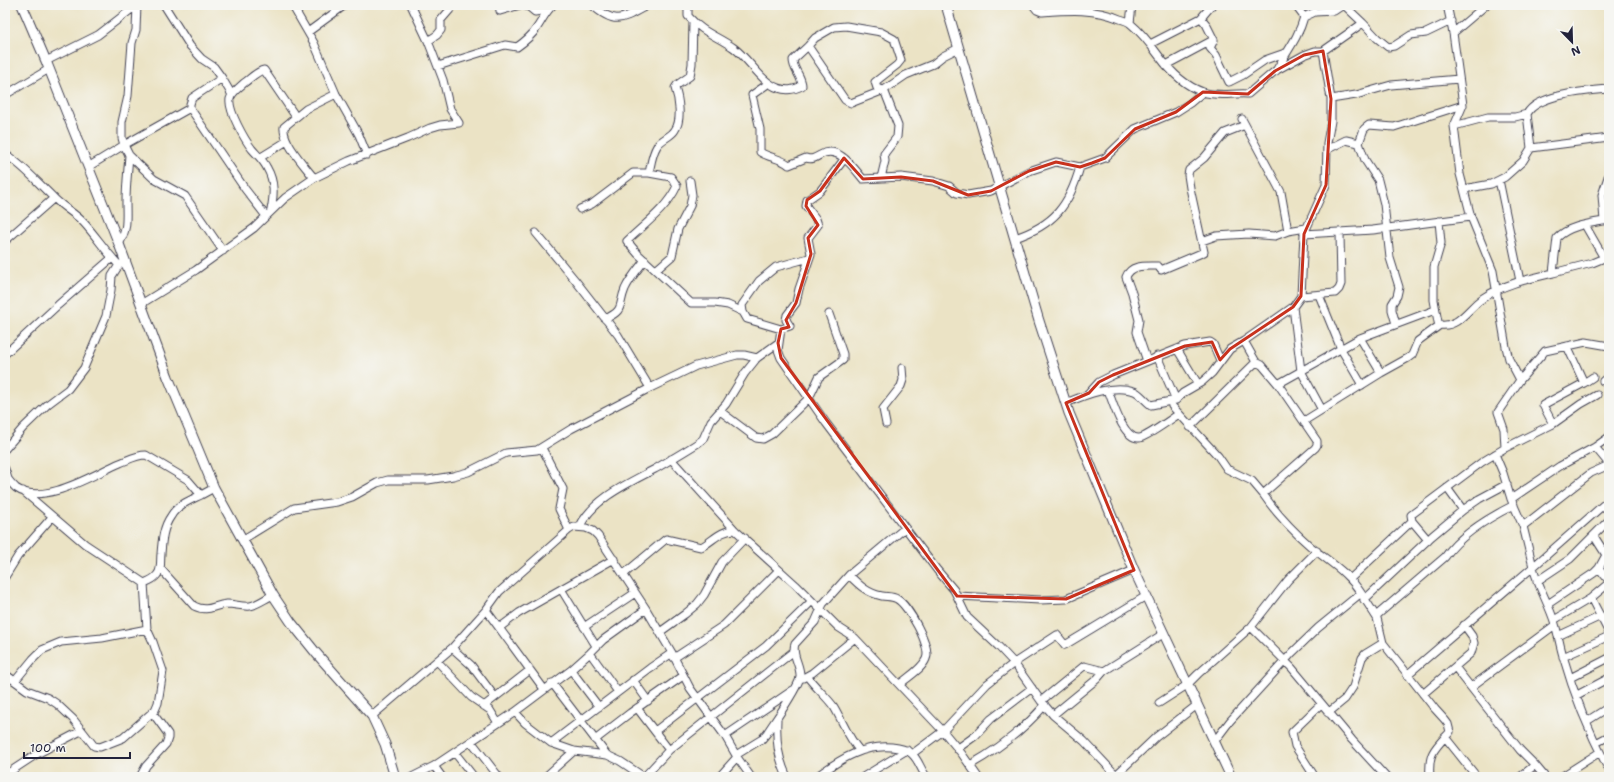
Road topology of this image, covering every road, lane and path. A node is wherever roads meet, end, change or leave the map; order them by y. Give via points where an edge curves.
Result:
1 (22, 5) edge
2 (137, 5) edge
3 (164, 5) edge
4 (292, 5) edge
5 (345, 5) edge
6 (411, 5) edge
7 (454, 5) edge
8 (499, 5) edge
9 (521, 5) edge
10 (592, 5) edge
11 (648, 5) edge
12 (688, 5) edge
13 (946, 5) edge
14 (1033, 5) edge
15 (1132, 5) edge
16 (1212, 5) edge
17 (1296, 5) edge
18 (1343, 5) edge
19 (1447, 5) edge
20 (1486, 5) edge
21 (550, 7) edge
22 (1304, 17) junction
23 (1201, 18) junction
24 (1451, 21) junction
25 (693, 22) junction
26 (1130, 23) junction
27 (1363, 23) junction
28 (308, 32) junction
29 (1453, 33) junction
30 (1214, 40) junction
31 (428, 41) junction
32 (1150, 44) junction
33 (808, 46) junction
34 (959, 48) junction
35 (1323, 51) junction
36 (1285, 52) junction
37 (47, 65) junction
38 (1166, 65) junction
39 (438, 66) junction
40 (1275, 72) junction
41 (222, 78) junction
42 (1460, 79) junction
43 (769, 83) junction
44 (1609, 89) edge
45 (884, 90) junction
46 (1202, 92) junction
47 (336, 94) junction
48 (5, 95) edge
49 (232, 95) junction
50 (1331, 99) junction
51 (1463, 105) junction
52 (190, 108) junction
53 (1527, 114) junction
54 (296, 117) junction
55 (1454, 126) junction
56 (1609, 138) edge
57 (287, 141) junction
58 (1359, 143) junction
59 (124, 145) junction
60 (1531, 148) junction
61 (1328, 149) junction
62 (5, 154) edge
63 (367, 154) junction
64 (129, 155) junction
65 (261, 157) junction
66 (844, 158) junction
67 (88, 167) junction
68 (1080, 167) junction
69 (649, 173) junction
70 (1609, 174) edge
71 (314, 178) junction
72 (881, 178) junction
73 (1499, 180) junction
74 (690, 181) dead end
75 (1000, 188) junction
76 (1464, 189) junction
77 (54, 198) junction
78 (580, 209) dead end
79 (271, 210) junction
80 (266, 216) junction
81 (1471, 217) junction
82 (1607, 220) edge
83 (1439, 221) junction
84 (1585, 225) junction
85 (1387, 228) junction
86 (1288, 231) junction
87 (1305, 231) junction
88 (536, 233) dead end
89 (1340, 233) junction
90 (1015, 238) junction
91 (5, 241) edge
92 (1202, 241) junction
93 (119, 244) junction
94 (223, 251) junction
95 (112, 258) junction
96 (809, 258) junction
97 (645, 260) junction
98 (1606, 260) edge
99 (122, 264) junction
100 (656, 270) junction
101 (1553, 273) junction
102 (1520, 281) junction
103 (1497, 291) junction
104 (1319, 295) junction
105 (1301, 296) junction
106 (141, 304) junction
107 (1293, 307) junction
108 (1435, 310) junction
109 (743, 312) junction
110 (829, 314) dead end
111 (605, 319) junction
112 (1396, 324) junction
113 (1440, 325) junction
114 (781, 329) junction
115 (1360, 338) junction
116 (1244, 341) junction
117 (778, 343) junction
118 (1567, 346) junction
119 (1609, 346) edge
120 (1177, 349) junction
121 (1340, 349) junction
122 (5, 354) edge
123 (1157, 356) junction
124 (757, 358) junction
125 (1147, 360) junction
126 (1220, 360) junction
127 (1256, 362) junction
128 (902, 368) dead end
129 (1301, 371) junction
130 (1381, 373) junction
131 (1593, 377) dead end
132 (1520, 380) junction
133 (1584, 383) junction
134 (1198, 384) junction
135 (1278, 384) junction
136 (1362, 385) junction
137 (650, 388) junction
138 (1108, 390) junction
139 (1089, 393) junction
140 (1597, 395) dead end
141 (809, 398) junction
142 (1174, 400) junction
143 (1066, 403) junction
144 (1322, 410) junction
145 (720, 411) junction
146 (1179, 414) junction
147 (1304, 421) junction
148 (886, 424) dead end
149 (1553, 424) junction
150 (1190, 427) junction
151 (1609, 437) edge
152 (1595, 447) junction
153 (5, 448) edge
154 (542, 448) junction
155 (1505, 448) junction
156 (1495, 454) junction
157 (671, 459) junction
158 (1609, 465) edge
159 (6, 476) edge
160 (1507, 484) junction
161 (214, 488) junction
162 (1447, 488) junction
163 (23, 491) junction
164 (1263, 494) junction
165 (201, 495) junction
166 (1609, 500) edge
167 (1512, 502) junction
168 (1463, 510) junction
169 (52, 517) junction
170 (1609, 520) edge
171 (1412, 521) junction
172 (580, 526) junction
173 (1523, 526) junction
174 (905, 528) junction
175 (569, 530) junction
176 (735, 530) junction
177 (1594, 536) junction
178 (745, 538) junction
179 (242, 540) junction
180 (1428, 540) junction
181 (1317, 551) junction
182 (614, 559) junction
183 (1533, 567) junction
184 (160, 568) junction
185 (1599, 568) junction
186 (779, 570) junction
187 (1134, 570) junction
188 (624, 574) junction
189 (849, 575) junction
190 (5, 578) edge
191 (1350, 579) junction
192 (1537, 581) junction
193 (1609, 582) edge
194 (144, 583) junction
195 (561, 590) junction
196 (635, 593) junction
197 (1361, 593) junction
198 (273, 595) junction
199 (957, 596) junction
200 (1146, 596) junction
201 (1591, 598) junction
202 (1364, 600) junction
203 (812, 601) junction
204 (1548, 604) junction
205 (820, 608) junction
206 (646, 609) junction
207 (486, 610) junction
208 (1376, 616) junction
209 (1601, 616) junction
210 (1555, 622) junction
211 (1464, 625) junction
212 (584, 627) junction
213 (1251, 627) junction
214 (499, 628) junction
215 (147, 629) junction
216 (660, 632) junction
217 (1163, 634) junction
218 (1609, 635) edge
219 (1558, 636) junction
220 (856, 638) junction
221 (1383, 643) junction
222 (596, 646) junction
223 (452, 648) junction
224 (794, 651) junction
225 (590, 653) junction
226 (673, 656) junction
227 (1563, 658) junction
228 (1609, 658) edge
229 (437, 661) junction
230 (1285, 661) junction
231 (1014, 663) junction
232 (1455, 667) junction
233 (530, 670) junction
234 (571, 670) junction
235 (1104, 671) junction
236 (5, 674) edge
237 (1407, 675) junction
238 (683, 676) junction
239 (807, 676) junction
240 (1570, 678) junction
241 (1609, 678) edge
242 (800, 679) junction
243 (634, 680) junction
244 (15, 681) junction
245 (552, 683) junction
246 (900, 684) junction
247 (1187, 685) junction
248 (1470, 687) junction
249 (796, 688) junction
250 (1032, 688) junction
251 (544, 689) junction
252 (618, 692) junction
253 (1423, 694) junction
254 (1577, 695) junction
255 (495, 697) junction
256 (697, 698) junction
257 (648, 701) junction
258 (1043, 703) junction
259 (1159, 703) dead end
260 (1321, 704) junction
261 (1196, 705) junction
262 (484, 706) junction
263 (599, 707) junction
264 (1609, 707) edge
265 (637, 708) junction
266 (152, 712) junction
267 (515, 712) junction
268 (1328, 713) junction
269 (372, 716) junction
270 (1053, 716) junction
271 (711, 718) junction
272 (777, 718) junction
273 (581, 721) junction
274 (1587, 721) junction
275 (498, 723) junction
276 (82, 730) junction
277 (654, 731) junction
278 (943, 731) junction
279 (725, 736) junction
280 (1609, 736) edge
281 (1445, 737) junction
282 (595, 740) junction
283 (471, 741) junction
284 (1214, 742) junction
285 (1596, 743) junction
286 (551, 744) junction
287 (958, 749) junction
288 (670, 750) junction
289 (574, 751) junction
290 (860, 751) junction
291 (910, 752) junction
292 (1600, 752) junction
293 (455, 753) junction
294 (607, 755) junction
295 (737, 756) junction
296 (970, 765) junction
297 (1535, 765) junction
298 (434, 766) junction
299 (1609, 770) edge
300 (1313, 774) dead end
301 (5, 775) edge
302 (925, 776) edge
303 (1117, 776) edge
304 (140, 777) edge
305 (395, 777) edge
306 (412, 777) edge
307 (442, 777) edge
308 (474, 777) edge
309 (499, 777) edge
310 (545, 777) edge
311 (644, 777) edge
312 (719, 777) edge
313 (751, 777) edge
314 (787, 777) edge
315 (816, 777) edge
316 (863, 777) edge
317 (978, 777) edge
318 (1231, 777) edge
319 (1386, 777) edge
320 (1430, 777) edge
321 (1477, 777) edge
322 (1520, 777) edge
323 (1545, 777) edge
324 (1561, 777) edge

1 - 37 street
2 - 37 street via 98,35
2 - 59 street via 128,96 122,122
3 - 41 street via 190,46 214,67
4 - 28 street
5 - 28 street
6 - 31 street
7 - 31 street via 441,20 437,35
8 - 9 street via 500,11
9 - 21 street via 535,12
10 - 11 street via 604,15 617,20
12 - 25 street via 688,16
13 - 34 street
14 - 26 street via 1042,12 1092,10
15 - 26 street
16 - 23 street
17 - 22 street
18 - 22 street via 1334,11 1315,12
18 - 27 street
19 - 24 street
20 - 29 street
21 - 39 street via 529,38 517,47 505,45
22 - 36 street via 1294,42
23 - 30 street
23 - 32 street
24 - 27 street via 1426,33 1411,35 1388,47
24 - 29 street
25 - 43 street via 711,36 735,48
25 - 69 street via 690,76 675,88 680,111 676,130 658,144 653,153
26 - 32 street
27 - 35 street
28 - 47 street
29 - 42 street
30 - 36 street via 1210,48 1229,82 1265,60
30 - 38 street
31 - 39 street
32 - 38 street
33 - 43 street via 792,60 802,86 787,90
33 - 45 street via 848,103
33 - 45 street via 814,38 834,27 846,26 881,32 894,39 901,60 875,82 876,88
34 - 45 street via 932,64 906,75
34 - 75 street
35 - 40 street via 1304,55
35 - 50 street
36 - 40 street
37 - 48 street
37 - 67 street
38 - 46 street via 1177,77
39 - 63 street via 450,109 459,123 440,125
40 - 46 street via 1248,94 1219,95
41 - 49 street
41 - 52 street via 192,98
42 - 50 street via 1391,85
42 - 51 street
43 - 66 street via 752,95 760,129 760,152 785,161 789,165 806,158 816,158 827,152 836,153
44 - 53 street via 1562,95 1538,104
45 - 72 street via 898,126 897,137 884,154
46 - 68 street via 1176,112 1135,129 1105,158
47 - 54 street
47 - 63 street
49 - 54 street via 264,70
49 - 65 street via 230,109 251,148
50 - 61 street
51 - 55 street
51 - 58 street via 1394,127 1370,125 1364,129
52 - 59 street
52 - 80 street
53 - 55 street via 1515,117 1488,117
53 - 60 street
54 - 57 street via 284,127 283,132
55 - 76 street
56 - 60 street
57 - 65 street
57 - 71 street
58 - 61 street via 1346,140
58 - 85 street via 1364,160 1378,180
59 - 64 street
59 - 67 street
60 - 73 street via 1523,161
61 - 87 street via 1326,185
62 - 77 street via 30,173
63 - 71 street
64 - 93 street via 127,223 125,235
64 - 94 street via 154,179 185,196
65 - 79 street via 274,186
66 - 72 street via 863,179
66 - 96 street via 820,191 807,200 806,206 818,225 808,238 811,249
67 - 93 street
68 - 75 street via 1056,162 1030,171
68 - 90 street via 1061,210 1040,228
69 - 78 street via 633,173 592,204
69 - 97 street via 671,177 677,186 664,206 627,241
70 - 82 street via 1602,195
71 - 79 street
72 - 75 street via 902,177 933,181 968,196
73 - 76 street
73 - 102 street
74 - 100 street via 690,206 678,229 672,256
75 - 90 street
76 - 81 street
77 - 91 street
77 - 95 street via 84,223
79 - 80 street
80 - 94 street
81 - 83 street
81 - 103 street via 1493,271
82 - 84 street
83 - 85 street
83 - 108 street via 1440,243 1434,267
84 - 98 street
84 - 101 street via 1565,231 1557,238
85 - 89 street
85 - 112 street via 1390,258 1399,287 1392,304
86 - 87 street
86 - 92 street via 1275,236 1216,236
86 - 92 street via 1281,192 1243,122 1225,133 1204,158 1189,170 1190,188
87 - 89 street
87 - 105 street
88 - 111 street
89 - 104 street via 1339,290
90 - 143 street
92 - 125 street via 1204,252 1161,270 1158,266 1146,266 1128,271 1126,277 1139,320 1137,332
93 - 99 street
94 - 106 street
95 - 99 street
95 - 122 street
96 - 109 street via 783,264 770,271 759,281 742,305
96 - 114 street via 796,303 787,315 786,320 790,326
97 - 100 street
97 - 111 street via 625,290 619,309
98 - 101 street
99 - 106 street
99 - 153 street via 112,276 106,316 84,368 68,389 48,404
100 - 109 street via 691,303 728,305
101 - 102 street
102 - 103 street
103 - 113 street via 1483,298 1458,321 1445,326
103 - 132 street via 1509,359
104 - 105 street
104 - 121 street
105 - 107 street
106 - 161 street
107 - 116 street
107 - 129 street
108 - 112 street
108 - 113 street
109 - 114 street via 747,319
110 - 141 street via 843,360 819,377
111 - 137 street via 629,352
112 - 115 street
113 - 130 street via 1418,341 1412,355
114 - 117 street
115 - 121 street
115 - 130 street
116 - 126 street via 1230,349
116 - 127 street
117 - 124 street
117 - 141 street via 781,358
118 - 119 street via 1586,342
118 - 132 street via 1545,351
118 - 133 street
120 - 123 street
120 - 126 street via 1210,342
120 - 134 street
121 - 129 street
121 - 136 street
123 - 125 street
123 - 142 street
124 - 137 street via 737,355 696,366
124 - 145 street
125 - 139 street via 1099,382
126 - 134 street via 1212,373
127 - 135 street via 1262,365
127 - 150 street
128 - 148 street via 901,386 883,409
129 - 135 street
129 - 144 street
130 - 136 street
131 - 133 street
132 - 155 street via 1498,412 1504,429
133 - 149 street via 1544,406
134 - 142 street
135 - 147 street
136 - 144 street
137 - 154 street via 571,429
138 - 139 street
138 - 142 street via 1134,391 1150,405
138 - 146 street via 1126,431 1132,437 1143,437
139 - 143 street
140 - 149 street
141 - 145 street via 772,434 763,439 756,438
141 - 174 street
142 - 146 street via 1172,406
143 - 187 street via 1087,461
144 - 147 street
145 - 157 street via 711,421 701,441
146 - 150 street
147 - 164 street via 1317,445
149 - 155 street
150 - 164 street via 1227,469 1252,481
151 - 152 street
152 - 158 street
152 - 167 street via 1560,466
154 - 175 street via 563,489 559,508
154 - 179 street via 506,453 468,472 454,476 428,480 388,480 337,502 294,508
155 - 156 street
156 - 160 street
156 - 162 street
157 - 172 street via 611,494 595,506
157 - 176 street
158 - 173 street via 1591,473
159 - 163 street
160 - 167 street
160 - 168 street
161 - 165 street
161 - 179 street
162 - 168 street
162 - 171 street via 1411,515
163 - 165 street via 52,492 146,455 188,480
163 - 169 street
164 - 181 street via 1277,512
165 - 184 street via 179,506 166,523
166 - 183 street
167 - 173 street
167 - 208 street via 1454,545 1445,557
168 - 180 street
169 - 190 street via 18,556
169 - 194 street via 91,548
170 - 177 street
171 - 180 street
171 - 191 street
172 - 175 street
172 - 182 street via 593,531
173 - 183 street
174 - 189 street
174 - 199 street
175 - 207 street via 499,592
176 - 178 street
176 - 188 street via 719,534 701,547 666,540
177 - 185 street via 1606,555
177 - 192 street via 1570,558
178 - 186 street
178 - 216 street via 722,562 697,604
179 - 198 street
180 - 202 street
181 - 191 street
181 - 213 street via 1288,580
182 - 188 street
182 - 195 street
183 - 192 street
183 - 211 street
184 - 194 street via 152,580
184 - 198 street via 194,606 201,610 229,604 250,606
185 - 193 street
185 - 204 street
186 - 203 street
186 - 226 street via 724,625
187 - 199 street via 1066,599
187 - 200 street
188 - 196 street
189 - 205 street
189 - 246 street via 862,588 876,594 891,596 902,603 927,645 928,655 924,663
191 - 197 street
192 - 204 street
193 - 201 street
194 - 215 street
195 - 212 street
195 - 214 street via 519,613
196 - 206 street
196 - 212 street
197 - 202 street
197 - 230 street via 1318,628
198 - 269 street via 316,653
199 - 231 street via 967,617
200 - 217 street
200 - 231 street via 1065,645 1057,634
201 - 209 street
201 - 210 street
202 - 208 street
203 - 205 street
203 - 256 street via 766,646
204 - 210 street
205 - 220 street via 838,627
205 - 224 street via 814,622 795,644
206 - 216 street
206 - 222 street
207 - 214 street
207 - 223 street
208 - 221 street
209 - 218 street
209 - 219 street
210 - 219 street
210 - 248 street
211 - 232 street via 1472,636 1474,648
211 - 237 street
212 - 222 street
213 - 230 street
213 - 247 street
214 - 233 street
215 - 244 street via 102,638 61,642 42,650
215 - 266 street via 163,671 158,703
216 - 226 street
217 - 235 street
217 - 247 street
218 - 227 street
219 - 227 street
220 - 239 street
220 - 246 street
221 - 237 street
221 - 268 street via 1365,654 1353,687
222 - 225 street
223 - 229 street
223 - 255 street via 471,665
224 - 242 street
224 - 271 street
225 - 234 street
225 - 252 street
226 - 238 street
226 - 243 street
227 - 240 street
228 - 240 street
229 - 262 street
229 - 269 street
230 - 260 street
230 - 284 street
231 - 250 street
231 - 278 street via 987,684
232 - 248 street
232 - 253 street
233 - 251 street
233 - 255 street
234 - 245 street
234 - 263 street
235 - 258 street via 1084,666
235 - 270 street
236 - 244 street
237 - 253 street
238 - 256 street
238 - 257 street
239 - 242 street
239 - 290 street via 833,706 850,739
240 - 254 street
241 - 254 street
242 - 249 street
243 - 252 street
243 - 257 street
244 - 276 street via 27,690 57,704
245 - 251 street
245 - 273 street
246 - 278 street
247 - 259 street
247 - 261 street
248 - 297 street
249 - 272 street
249 - 279 street
250 - 258 street
250 - 287 street via 991,719
251 - 267 street
252 - 263 street
253 - 281 street via 1448,724 1450,732
254 - 274 street
255 - 262 street
256 - 271 street
256 - 277 street
257 - 265 street
258 - 270 street
258 - 296 street via 1028,723
260 - 268 street
260 - 300 street via 1292,732 1295,746
261 - 284 street
261 - 303 street via 1161,733
262 - 275 street via 490,710
263 - 273 street
264 - 274 street
265 - 277 street
265 - 282 street
266 - 276 street via 123,738 100,746 94,746
266 - 304 street via 168,734 168,738
267 - 275 street
267 - 286 street
268 - 319 street
269 - 305 street via 385,744
270 - 303 street via 1084,741
271 - 279 street
271 - 288 street
272 - 295 street via 762,739
272 - 314 street via 776,743
273 - 282 street
273 - 286 street
274 - 285 street
275 - 283 street
276 - 301 street
277 - 288 street
278 - 287 street
278 - 291 street
279 - 295 street
280 - 285 street
281 - 320 street via 1430,756
281 - 321 street
282 - 294 street
283 - 293 street
283 - 309 street
284 - 318 street
285 - 292 street
286 - 289 street
287 - 296 street
288 - 311 street
289 - 294 street
289 - 310 street
290 - 291 street via 889,747
290 - 315 street via 838,761
291 - 302 street
291 - 316 street
292 - 299 street
292 - 324 street
293 - 298 street
293 - 308 street
294 - 311 street
295 - 312 street
295 - 313 street
296 - 317 street
297 - 322 street
297 - 323 street
298 - 306 street
298 - 307 street

